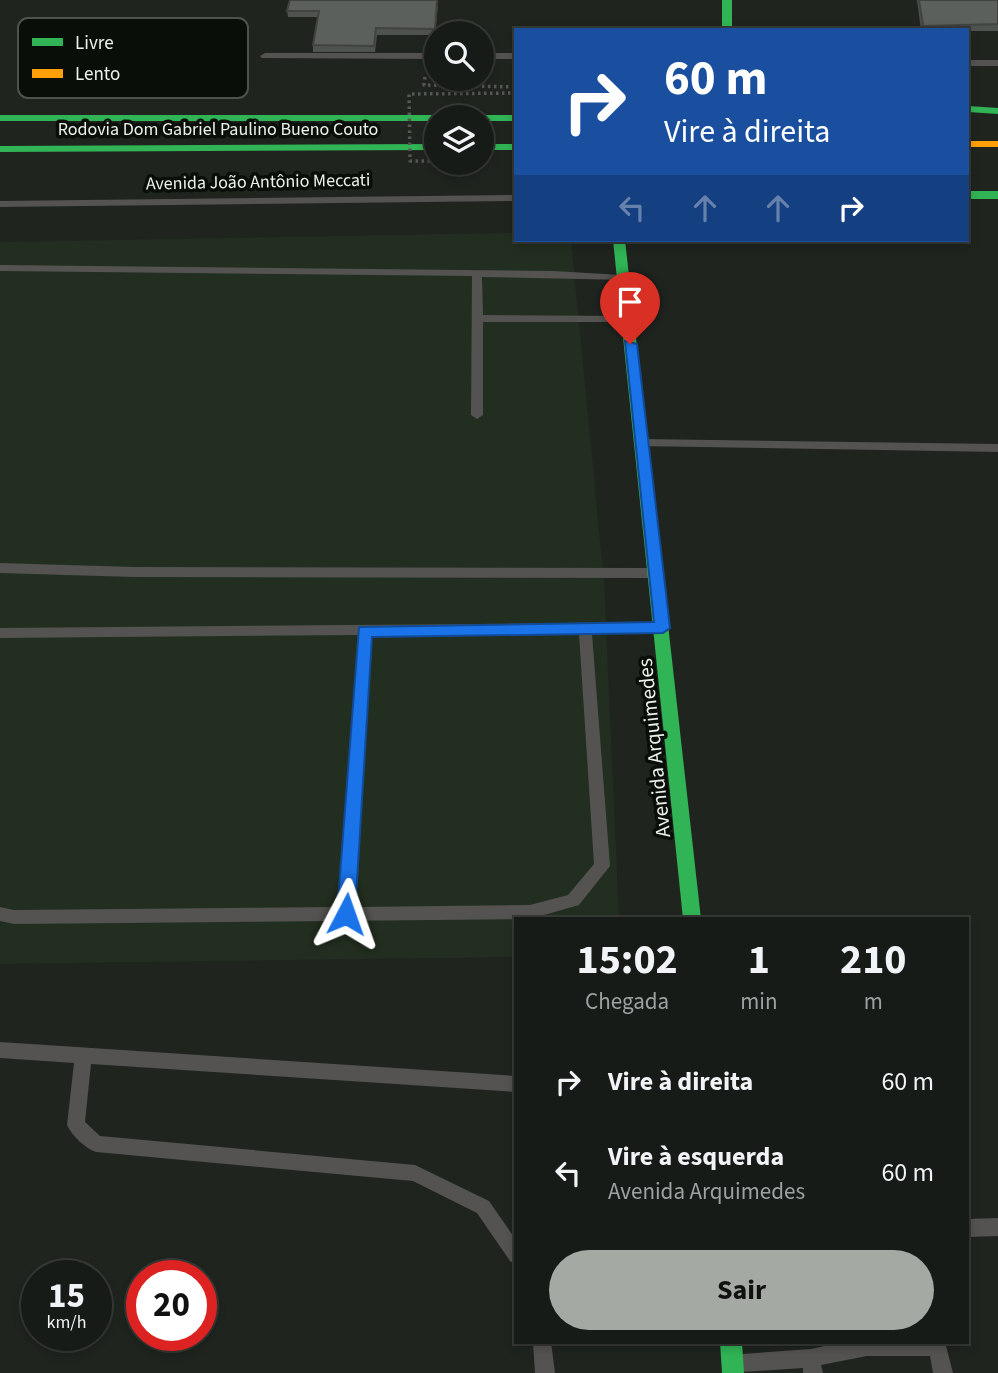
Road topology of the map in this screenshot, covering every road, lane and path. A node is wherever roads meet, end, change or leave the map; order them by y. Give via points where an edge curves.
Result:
1 (727, 0) edge
2 (727, 28) edge
3 (265, 56) dead end
4 (424, 56) edge
5 (494, 56) edge
6 (514, 56) edge
7 (969, 63) edge
8 (998, 63) edge
9 (494, 87) edge
10 (514, 87) edge
11 (514, 93) edge
12 (969, 109) edge
13 (998, 113) edge
14 (969, 116) edge
15 (0, 118) edge
16 (424, 118) edge
17 (494, 118) edge
18 (514, 118) edge
19 (969, 144) edge
20 (998, 144) edge
21 (424, 147) edge
22 (494, 147) edge
23 (514, 147) edge
24 (0, 149) edge
25 (424, 161) edge
26 (969, 195) edge
27 (998, 195) edge
28 (514, 198) edge
29 (0, 204) edge
30 (619, 242) edge
31 (0, 268) edge
32 (477, 273) junction
33 (622, 278) junction
34 (476, 318) junction
35 (627, 318) junction
36 (477, 415) dead end
37 (642, 443) junction
38 (998, 448) edge
39 (0, 568) edge
40 (656, 573) junction
41 (585, 628) junction
42 (663, 628) junction
43 (365, 631) junction
44 (0, 633) edge
45 (0, 914) edge
46 (346, 914) junction
47 (692, 917) edge
48 (0, 1050) edge
49 (83, 1055) junction
50 (514, 1084) edge
51 (998, 1227) edge
52 (969, 1228) edge
53 (514, 1252) edge
54 (542, 1344) edge
55 (731, 1344) edge
56 (937, 1344) edge
57 (812, 1366) edge
58 (733, 1369) edge
59 (545, 1373) edge
60 (943, 1373) edge

1 - 2 main road
3 - 4 lane
5 - 6 lane
7 - 8 lane
9 - 10 path
11 - 25 path, bridge via 409,94 410,161
12 - 13 main road
13 - 14 main road
15 - 16 main road, Rodovia Dom Gabriel Paulino Bueno Couto
17 - 18 main road
19 - 20 main road
21 - 24 main road, Rodovia Dom Gabriel Paulino Bueno Couto
22 - 23 main road
26 - 27 main road
28 - 29 lane, Avenida João Antônio Meccati
30 - 33 main road, Avenida Arquimedes
31 - 32 lane
32 - 33 lane
32 - 34 lane
33 - 35 main road, Avenida Arquimedes
34 - 35 lane
34 - 36 lane
35 - 37 main road, Avenida Arquimedes
37 - 38 lane
37 - 40 main road, Avenida Arquimedes
39 - 40 lane
40 - 42 main road, Avenida Arquimedes
41 - 42 lane
41 - 43 lane
41 - 46 lane via 602,866 573,900 530,912
42 - 47 main road, Avenida Arquimedes
43 - 44 lane
43 - 46 lane
45 - 46 lane
48 - 49 lane
49 - 50 lane
49 - 53 lane via 76,1125 96,1144 415,1173 483,1207
51 - 52 lane
54 - 59 lane
55 - 58 main road
56 - 57 lane via 867,1347
56 - 60 lane
57 - 58 lane

